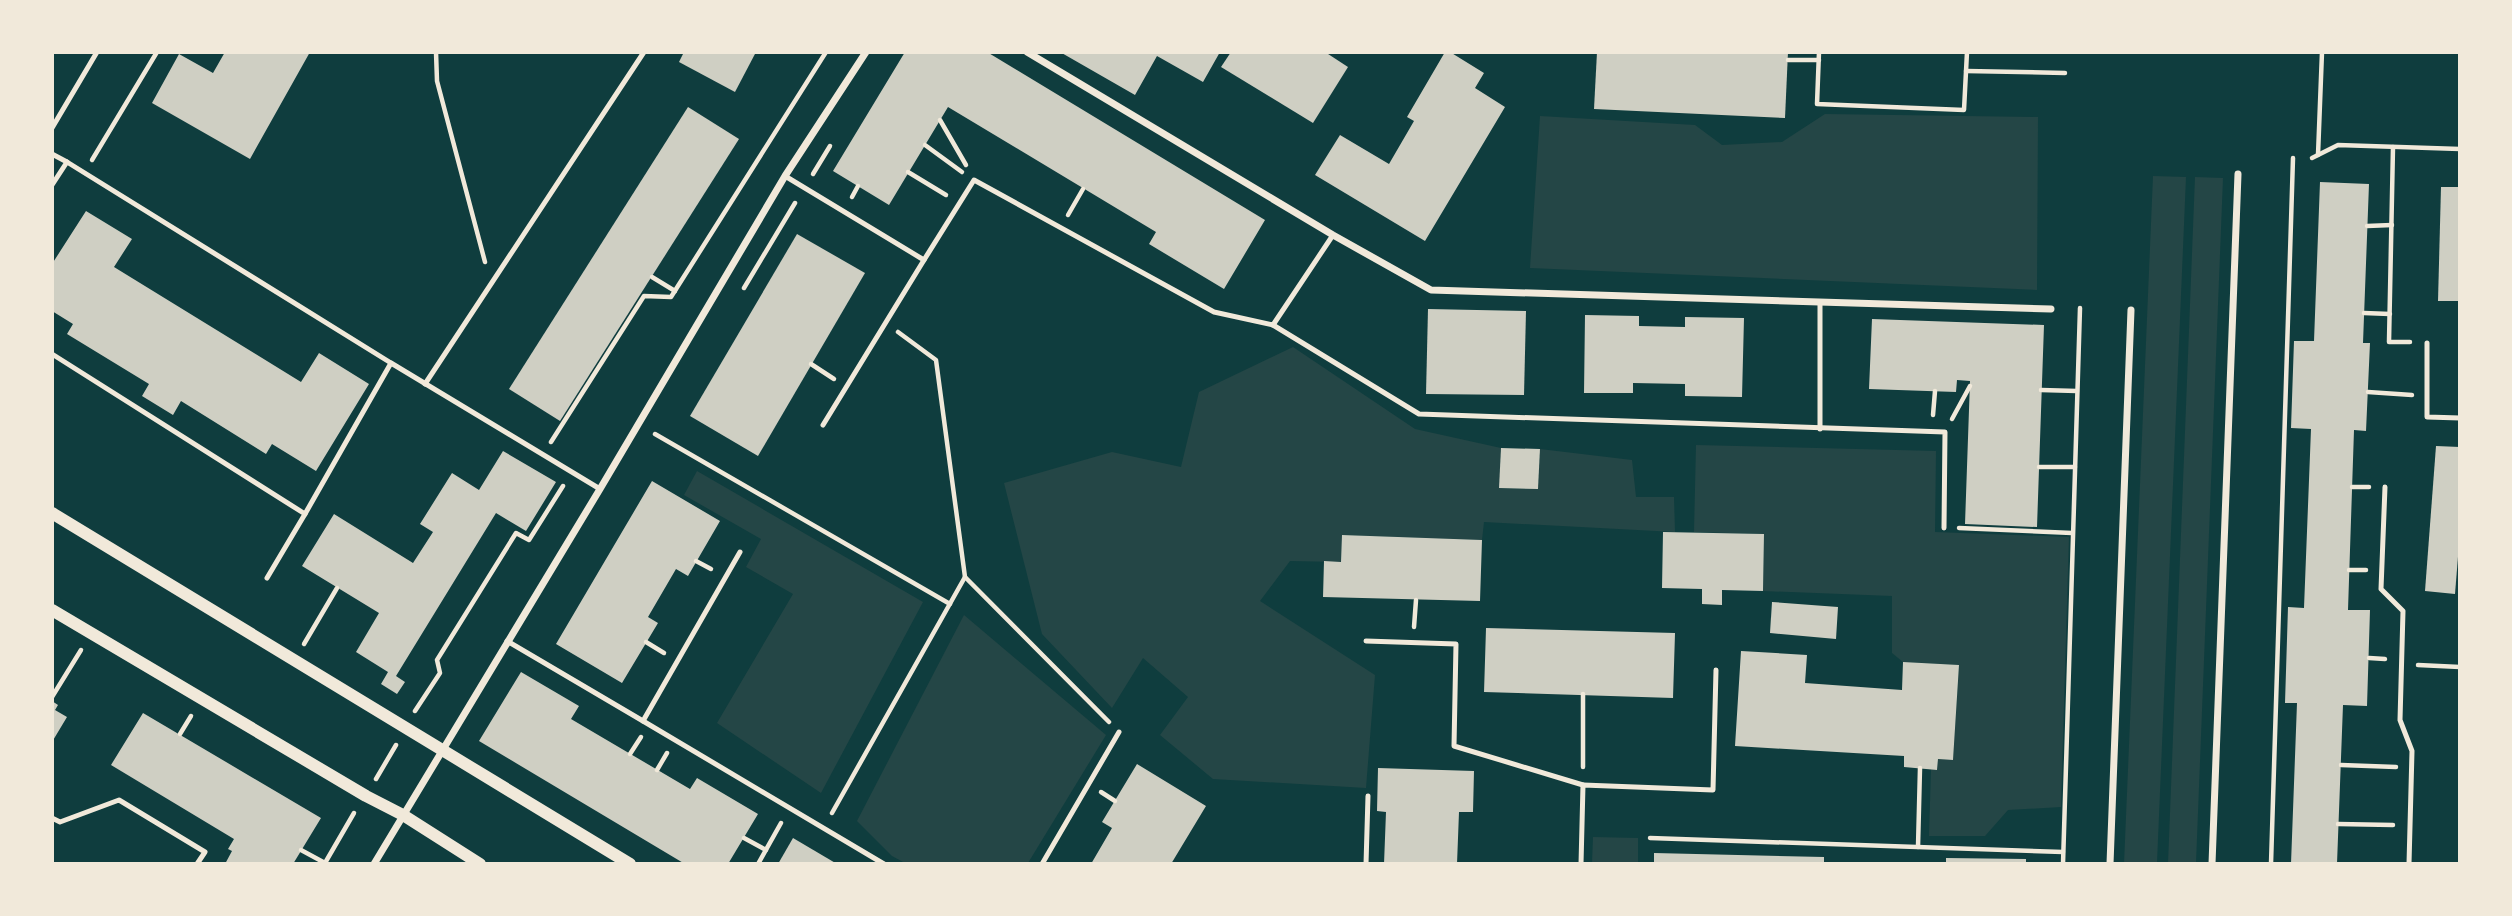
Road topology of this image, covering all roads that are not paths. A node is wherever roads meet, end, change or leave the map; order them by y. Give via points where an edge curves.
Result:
1 (97, 52) edge
2 (643, 52) edge
3 (866, 52) edge
4 (1027, 52) edge
5 (52, 128) edge
6 (52, 154) edge
7 (66, 162) junction
8 (2238, 174) dead end
9 (785, 176) junction
10 (52, 186) edge
11 (1334, 235) junction
12 (924, 260) junction
13 (1820, 303) junction
14 (2051, 309) dead end
15 (2131, 310) dead end
16 (1273, 325) junction
17 (2427, 343) road end
18 (52, 354) edge
19 (391, 363) junction
20 (425, 384) junction
21 (2459, 418) edge
22 (823, 425) dead end
23 (1820, 429) junction
24 (2385, 487) dead end
25 (600, 489) junction
26 (52, 513) edge
27 (304, 514) junction
28 (1944, 528) road end
29 (740, 552) dead end
30 (267, 578) dead end
31 (52, 610) edge
32 (508, 641) junction
33 (1366, 641) dead end
34 (1716, 670) dead end
35 (643, 721) junction
36 (1119, 733) road end
37 (443, 749) junction
38 (1583, 785) junction
39 (1368, 796) dead end
40 (403, 815) junction
41 (52, 817) edge
42 (197, 863) edge
43 (374, 863) edge
44 (480, 863) edge
45 (630, 863) edge
46 (884, 863) edge
47 (1042, 863) edge
48 (1366, 863) edge
49 (1581, 863) edge
50 (2110, 863) edge
51 (2212, 863) edge
52 (2409, 863) edge

1 - 5 lane
2 - 20 lane
3 - 9 street
4 - 11 street
6 - 7 lane
7 - 10 lane
7 - 19 lane
8 - 51 street
9 - 12 lane
9 - 25 street
11 - 13 street via 1431,290
11 - 16 lane
12 - 16 lane via 974,180 1214,312
12 - 22 lane
13 - 14 street
13 - 23 lane
15 - 50 street
16 - 23 lane via 1419,414
17 - 21 lane via 2427,417
18 - 27 lane
19 - 20 lane
19 - 27 lane
20 - 25 lane
23 - 28 lane via 1945,432
24 - 52 lane via 2381,589 2403,611 2400,720 2412,751
25 - 32 street
26 - 37 street
27 - 30 lane
29 - 35 lane
31 - 40 street
32 - 35 lane
32 - 37 street
33 - 38 lane via 1456,644 1454,746
34 - 38 lane via 1713,790
35 - 46 lane
36 - 47 lane
37 - 40 street
37 - 45 street
38 - 49 lane
39 - 48 lane
40 - 43 street
40 - 44 street
41 - 42 lane via 60,822 119,800 205,852

